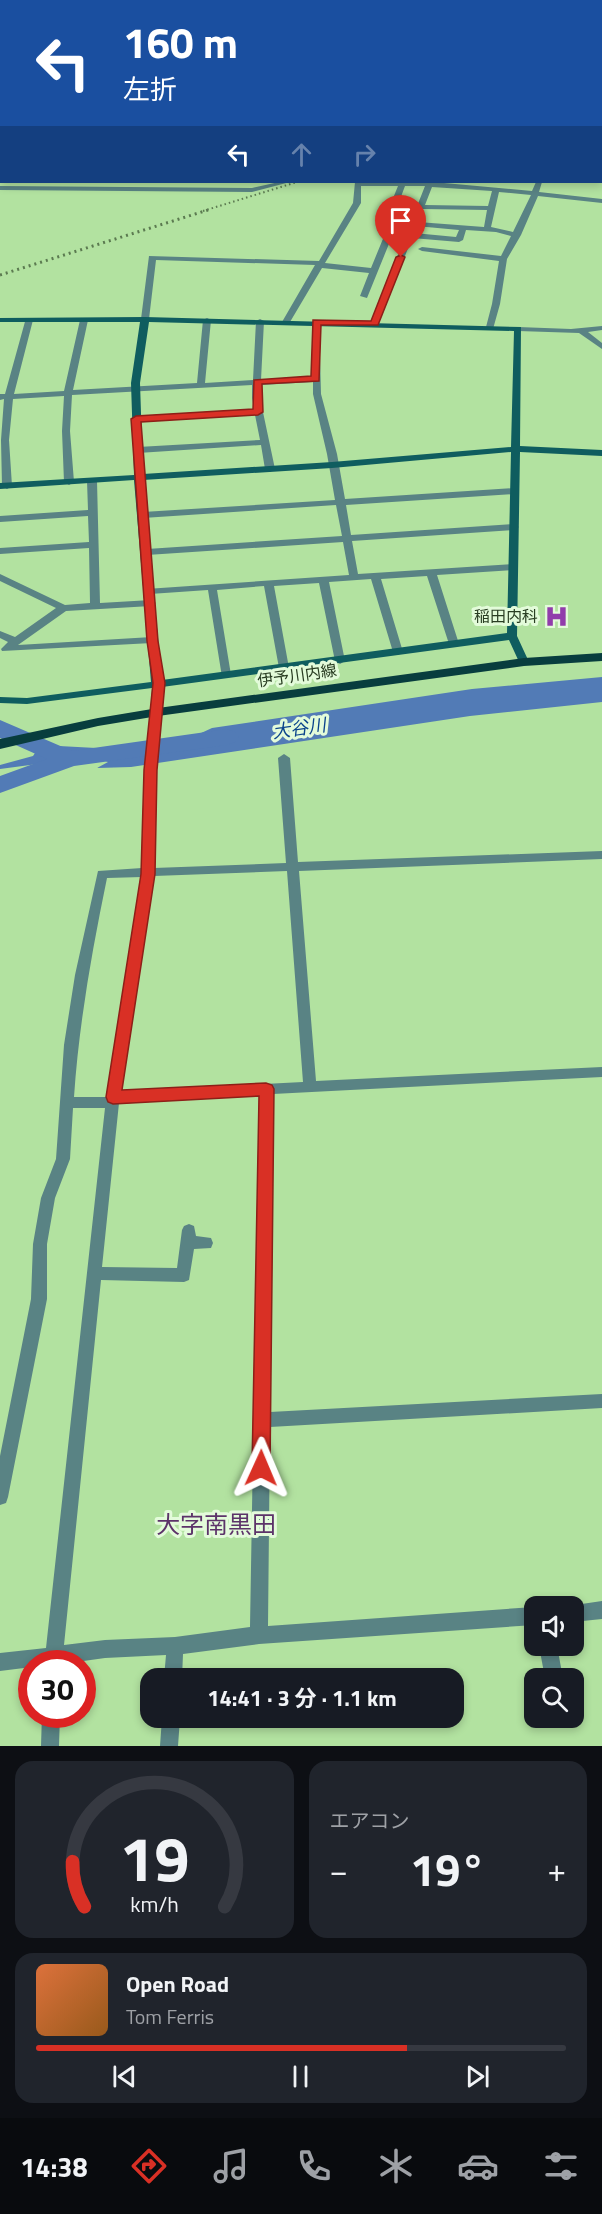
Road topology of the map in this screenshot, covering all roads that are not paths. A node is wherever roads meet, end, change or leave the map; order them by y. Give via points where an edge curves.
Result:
1 (282, 183) edge
2 (359, 183) edge
3 (403, 183) edge
4 (430, 183) edge
5 (539, 183) edge
6 (475, 184) edge
7 (146, 185) edge
8 (0, 188) edge
9 (496, 189) junction
10 (535, 194) junction
11 (602, 201) edge
12 (420, 207) junction
13 (489, 208) junction
14 (389, 218) dead end
15 (414, 224) junction
16 (463, 228) junction
17 (390, 229) dead end
18 (487, 229) junction
19 (517, 235) junction
20 (409, 236) junction
21 (422, 249) dead end
22 (503, 259) junction
23 (319, 264) junction
24 (374, 271) junction
25 (364, 296) dead end
26 (145, 319) junction
27 (0, 320) edge
28 (29, 320) junction
29 (84, 320) junction
30 (207, 320) junction
31 (260, 321) junction
32 (286, 322) junction
33 (316, 322) junction
34 (375, 323) junction
35 (490, 327) junction
36 (602, 328) edge
37 (518, 329) junction
38 (581, 330) junction
39 (602, 347) edge
40 (316, 379) junction
41 (257, 382) junction
42 (201, 385) junction
43 (135, 389) junction
44 (68, 394) junction
45 (4, 397) edge
46 (258, 412) junction
47 (136, 419) junction
48 (264, 442) junction
49 (517, 449) junction
50 (138, 450) junction
51 (602, 453) edge
52 (332, 465) junction
53 (270, 469) junction
54 (140, 478) junction
55 (92, 481) junction
56 (69, 482) junction
57 (3, 486) edge
58 (514, 491) junction
59 (340, 502) junction
60 (93, 513) junction
61 (143, 515) junction
62 (0, 519) edge
63 (514, 527) junction
64 (346, 538) junction
65 (93, 545) junction
66 (0, 551) edge
67 (147, 552) junction
68 (513, 567) junction
69 (430, 573) junction
70 (375, 576) junction
71 (0, 577) edge
72 (354, 577) junction
73 (322, 579) junction
74 (268, 583) junction
75 (212, 587) junction
76 (150, 591) junction
77 (151, 603) junction
78 (95, 606) junction
79 (63, 608) junction
80 (0, 634) edge
81 (512, 636) junction
82 (152, 640) junction
83 (16, 642) junction
84 (454, 644) junction
85 (3, 651) edge
86 (398, 652) junction
87 (602, 657) edge
88 (340, 661) junction
89 (524, 662) junction
90 (284, 668) junction
91 (226, 675) junction
92 (159, 683) junction
93 (0, 700) edge
94 (157, 718) junction
95 (0, 744) edge
96 (284, 758) dead end
97 (602, 855) edge
98 (294, 868) junction
99 (148, 874) junction
100 (602, 1072) edge
101 (310, 1087) junction
102 (266, 1089) junction
103 (113, 1100) junction
104 (67, 1103) junction
105 (206, 1243) dead end
106 (94, 1274) junction
107 (602, 1401) edge
108 (262, 1420) junction
109 (0, 1497) edge
110 (602, 1610) edge
111 (584, 1611) edge
112 (524, 1617) edge
113 (259, 1635) junction
114 (175, 1646) junction
115 (55, 1650) edge
116 (96, 1651) edge
117 (18, 1661) edge
118 (0, 1662) edge
119 (174, 1668) edge
120 (51, 1728) edge
121 (170, 1728) edge
122 (50, 1746) edge
123 (169, 1746) edge

1 - 7 street via 252,190
2 - 3 street
2 - 23 street via 357,203
3 - 4 street
3 - 14 street
4 - 6 street
4 - 12 street
5 - 10 street
6 - 9 street
7 - 8 street
9 - 10 street
9 - 13 street
10 - 11 street
10 - 19 street
12 - 13 street
12 - 15 street
13 - 18 street
15 - 16 street
15 - 20 street
16 - 18 street
16 - 20 street via 459,240
17 - 24 street
18 - 19 street
19 - 22 street
20 - 34 street
21 - 22 street
22 - 35 street
23 - 24 street
23 - 26 street via 152,258
23 - 32 street
24 - 25 street
26 - 29 street
26 - 30 street
26 - 43 street
27 - 28 street
28 - 29 street
28 - 45 street
29 - 44 street
30 - 31 street
30 - 42 street
31 - 32 street
31 - 41 street
32 - 33 street
33 - 34 street
33 - 40 street
34 - 35 street
35 - 37 street
36 - 38 street
37 - 38 street
37 - 49 street
38 - 39 street
40 - 41 street
40 - 52 street
41 - 42 street
41 - 46 street
42 - 43 street
43 - 44 street
43 - 47 street
44 - 45 street
44 - 56 street
45 - 57 street
46 - 47 street
46 - 48 street
47 - 50 street
48 - 50 street
48 - 53 street
49 - 51 street
49 - 52 street
49 - 58 street
50 - 54 street
52 - 53 street
52 - 59 street
53 - 54 street
54 - 55 street
54 - 61 street
55 - 56 street
55 - 60 street
56 - 57 street
58 - 59 street
58 - 63 street
59 - 61 street
59 - 64 street
60 - 62 street
60 - 65 street
61 - 67 street
63 - 64 street
63 - 68 street
64 - 67 street
64 - 72 street
65 - 66 street
65 - 78 street
67 - 76 street
68 - 69 street
68 - 81 street
69 - 70 street
69 - 84 street
70 - 72 street
70 - 86 street
71 - 79 street
72 - 73 street
73 - 74 street
73 - 88 street
74 - 75 street
74 - 90 street
75 - 76 street
75 - 91 street
76 - 77 street
77 - 78 street
77 - 82 street
78 - 79 street
79 - 83 street
80 - 83 street
81 - 84 street
81 - 89 street
82 - 85 street
82 - 92 street
83 - 85 street
84 - 86 street
86 - 88 street
87 - 89 main road, 伊予川内線
88 - 90 street
89 - 94 main road, 伊予川内線
90 - 91 street
91 - 92 street
92 - 93 street via 27,701
92 - 94 street
94 - 95 main road, 伊予川内線 via 66,729
94 - 99 street
96 - 98 street
97 - 98 street
98 - 99 street
98 - 101 street
99 - 103 street
99 - 104 street via 102,874 81,975
100 - 101 street
101 - 102 street
102 - 103 street
102 - 108 street
103 - 104 street
103 - 106 street
104 - 109 street via 63,1159 48,1198 40,1244 39,1299
105 - 106 street via 188,1236 184,1275
106 - 115 street
107 - 108 street
108 - 113 street
110 - 111 street
112 - 113 street
113 - 114 street
114 - 116 street
114 - 119 street
117 - 118 street
120 - 122 street
121 - 123 street

